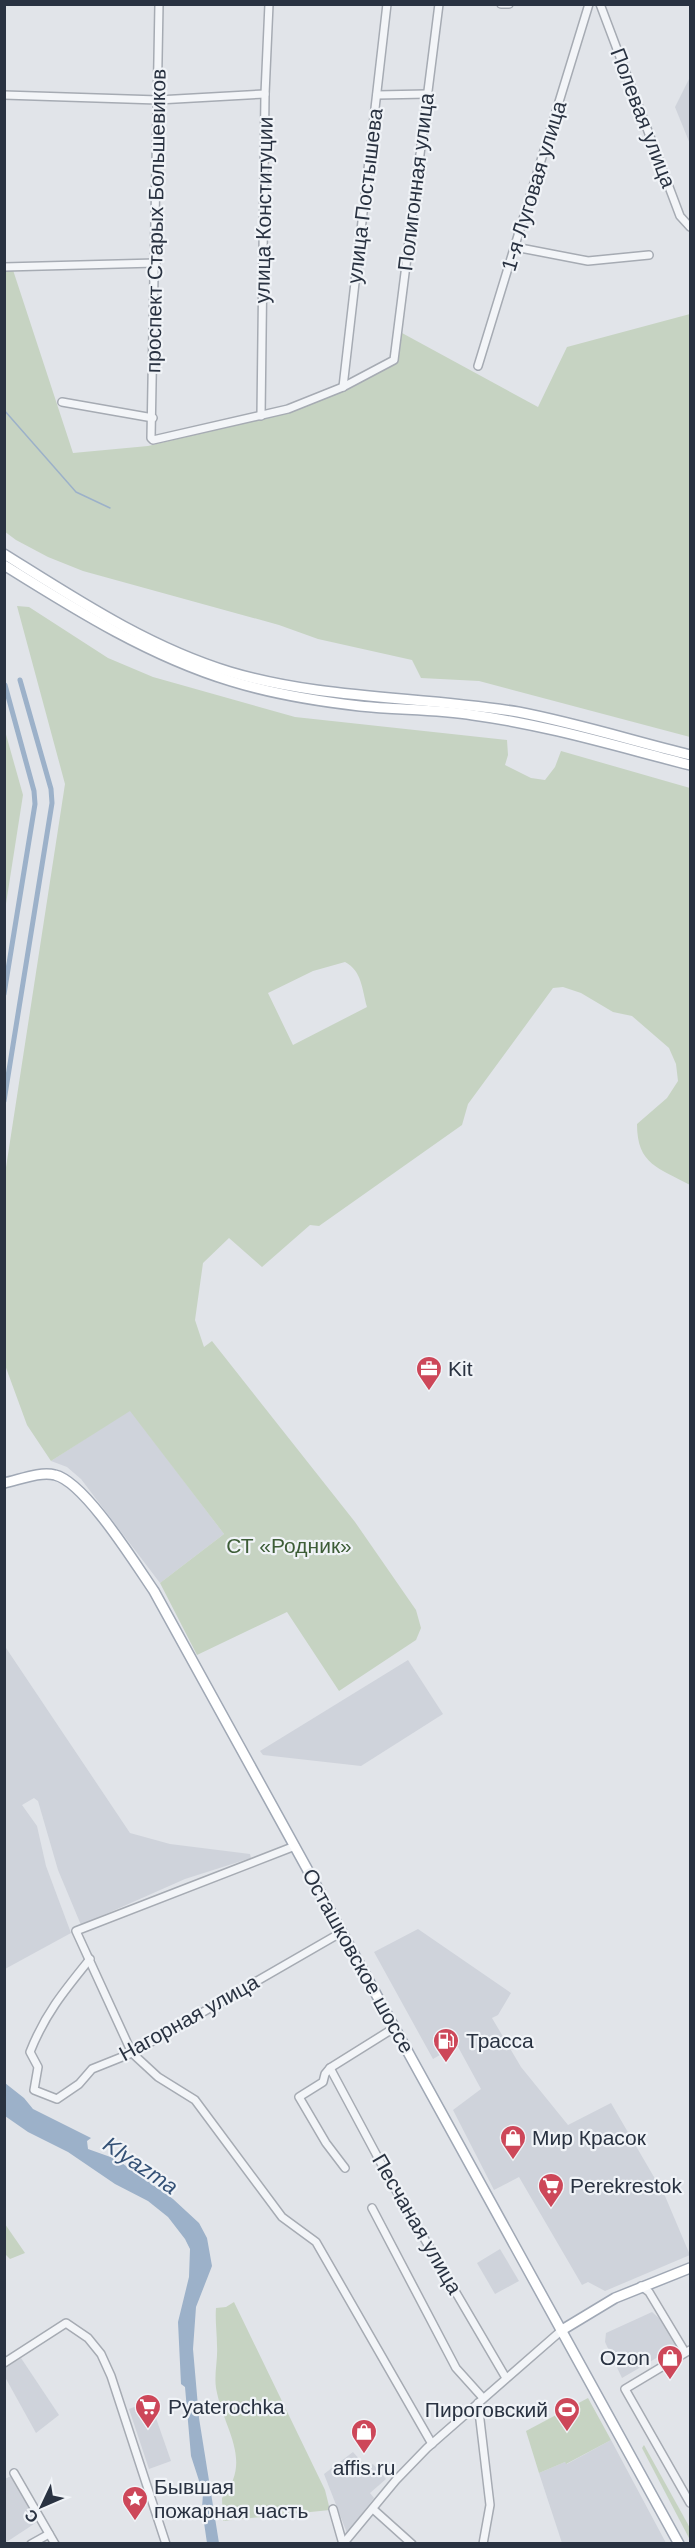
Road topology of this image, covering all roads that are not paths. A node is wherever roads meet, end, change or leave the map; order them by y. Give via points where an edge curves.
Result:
1 (159, 4) edge
2 (269, 4) edge
3 (387, 4) edge
4 (439, 4) edge
5 (589, 4) edge
6 (600, 4) edge
7 (265, 94) junction
8 (427, 94) junction
9 (4, 95) edge
10 (377, 95) junction
11 (158, 100) junction
12 (690, 227) edge
13 (516, 247) junction
14 (649, 255) dead end
15 (156, 263) junction
16 (4, 267) edge
17 (478, 366) dead end
18 (343, 387) junction
19 (62, 402) dead end
20 (261, 416) junction
21 (153, 418) junction
22 (4, 554) edge
23 (4, 565) edge
24 (690, 755) edge
25 (690, 765) edge
26 (4, 1483) edge
27 (295, 1846) junction
28 (342, 1932) junction
29 (90, 1959) junction
30 (394, 2028) junction
31 (132, 2053) junction
32 (330, 2068) junction
33 (345, 2168) dead end
34 (372, 2208) dead end
35 (690, 2268) edge
36 (647, 2287) junction
37 (562, 2330) junction
38 (688, 2351) edge
39 (4, 2364) edge
40 (506, 2378) junction
41 (481, 2401) junction
42 (432, 2444) junction
43 (14, 2473) dead end
44 (690, 2503) edge
45 (333, 2509) dead end
46 (373, 2509) junction
47 (49, 2534) junction
48 (31, 2544) edge
49 (55, 2544) edge
50 (166, 2544) edge
51 (343, 2544) edge
52 (412, 2544) edge
53 (483, 2544) edge
54 (679, 2544) edge

1 - 11 street, проспект Старых Большевиков
2 - 7 street, улица Конституции
3 - 10 street, улица Постышева
4 - 8 street, Полигонная улица
5 - 13 street, 1-я Луговая улица
6 - 12 street, Полевая улица via 680,216
7 - 11 street
7 - 20 street, улица Конституции
8 - 10 street
8 - 18 street, Полигонная улица via 394,360
9 - 11 street
10 - 18 street, улица Постышева
11 - 15 street, проспект Старых Большевиков
13 - 14 street via 588,261
13 - 17 street, 1-я Луговая улица
15 - 16 street
15 - 21 street, проспект Старых Большевиков
18 - 20 street
19 - 21 street
20 - 21 street, проспект Старых Большевиков via 153,440
22 - 24 main road via 115,622 178,653 229,672 294,688 519,713
23 - 25 main road via 110,630 230,681 294,697 518,722
26 - 27 main road, Осташковское шоссе via 55,1475 74,1486 99,1513 154,1591
27 - 28 main road, Осташковское шоссе
27 - 29 street via 76,1930
28 - 30 main road, Осташковское шоссе
28 - 31 street, Нагорная улица
29 - 31 street
29 - 31 street, Нагорная улица via 41,2024 30,2052 38,2067 33,2088 57,2099 92,2069
30 - 32 street
30 - 37 main road, Осташковское шоссе
31 - 42 street via 158,2077 195,2100 282,2217 316,2242
32 - 33 street via 323,2082 299,2097
32 - 40 street, Песчаная улица via 390,2180
34 - 41 street via 456,2368
35 - 36 main road
36 - 37 main road via 600,2305
36 - 38 street
37 - 40 street
37 - 54 main road, Осташковское шоссе
38 - 44 street via 625,2389
39 - 50 street via 66,2323 88,2338 111,2376
40 - 41 street
41 - 42 street
41 - 53 street via 490,2505
42 - 46 street
43 - 47 street
45 - 51 street
46 - 51 street
46 - 52 street
47 - 48 street
47 - 49 street

